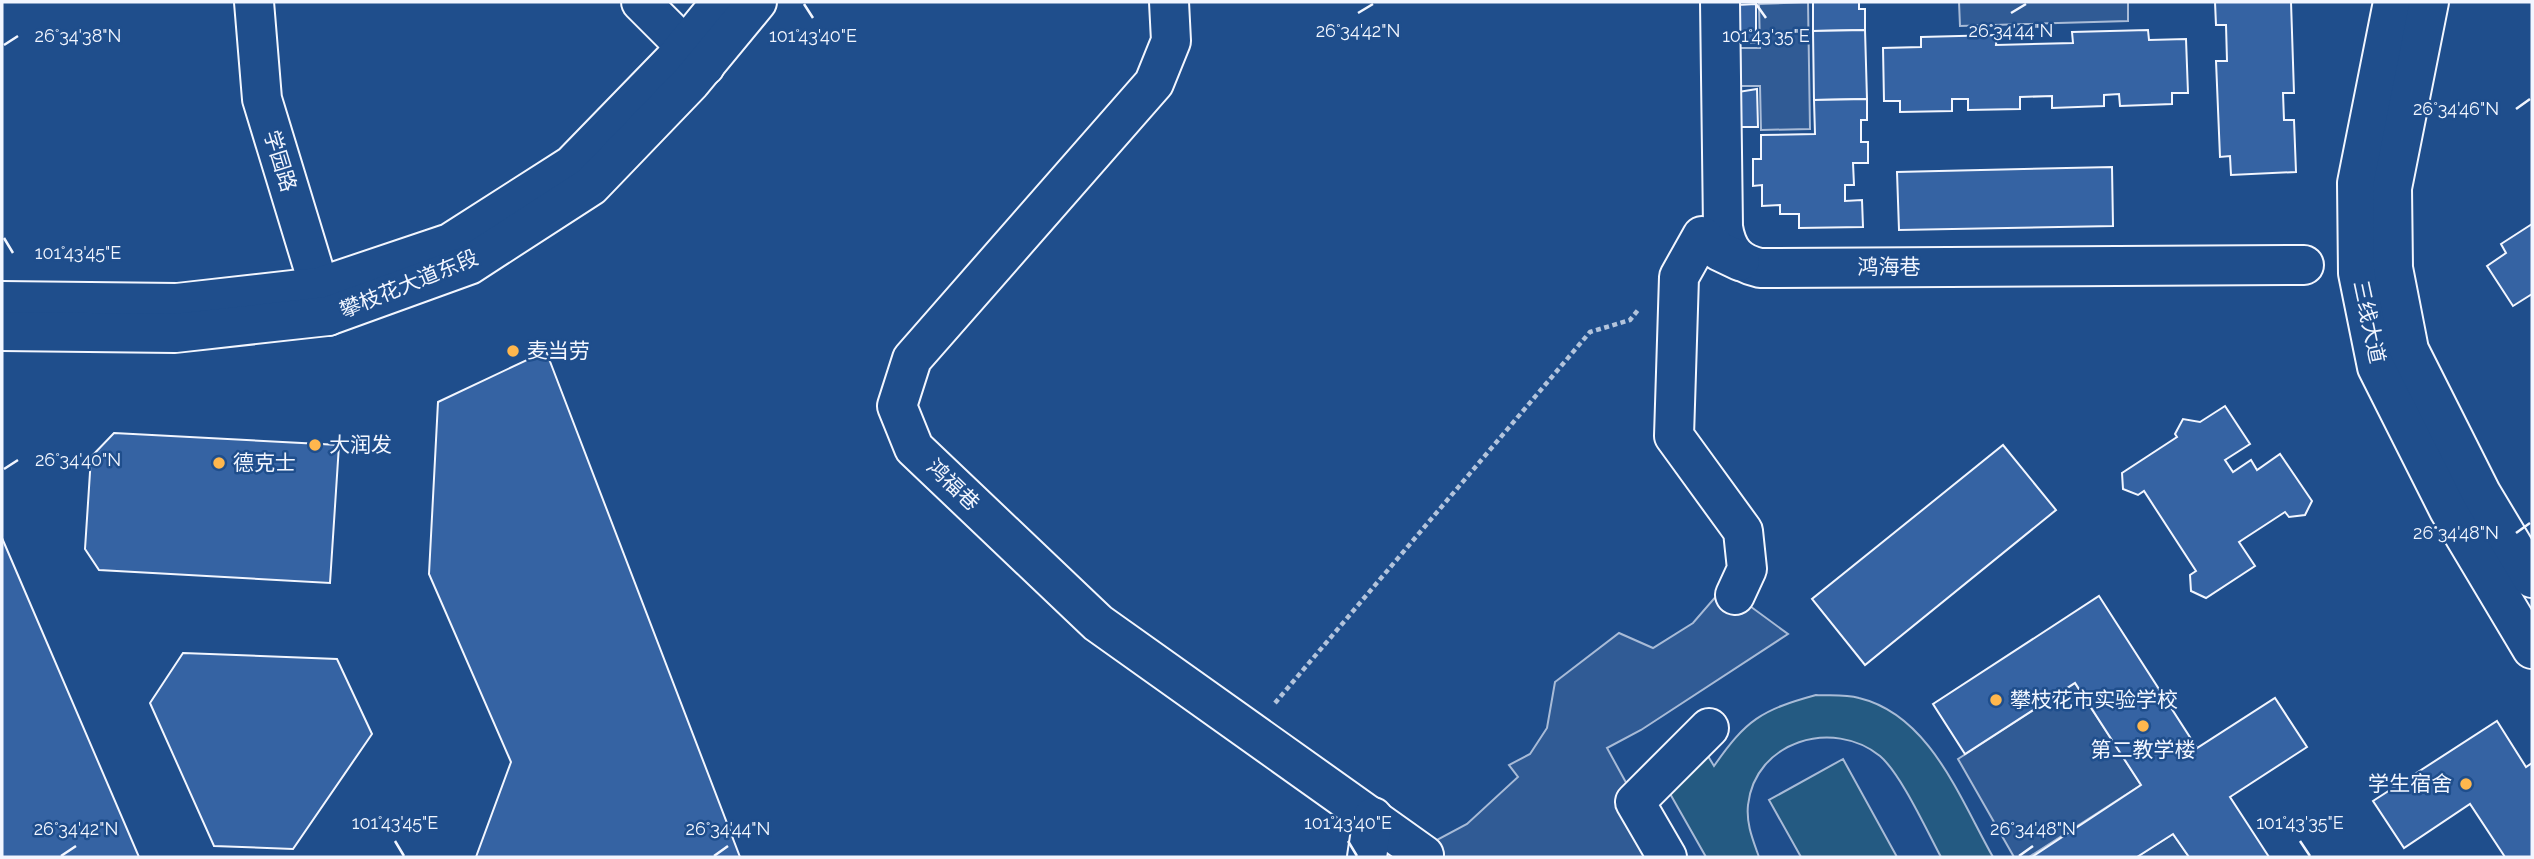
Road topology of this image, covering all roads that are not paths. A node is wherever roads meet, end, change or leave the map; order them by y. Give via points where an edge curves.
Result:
1 (254, 2) edge
2 (640, 2) edge
3 (721, 2) edge
4 (757, 2) edge
5 (1169, 2) edge
6 (1720, 2) edge
7 (2393, 2) edge
8 (2429, 2) edge
9 (695, 56) junction
10 (1748, 265) junction
11 (2304, 265) dead end
12 (2, 301) edge
13 (323, 302) junction
14 (2, 331) edge
15 (2532, 578) edge
16 (1735, 595) dead end
17 (2532, 649) edge
18 (1709, 729) dead end
19 (1373, 817) junction
20 (1424, 855) dead end
21 (1367, 857) edge
22 (1667, 857) edge

1 - 13 main road, 学园路 via 262,99
2 - 9 main road
3 - 9 main road, 攀枝花大道东段
4 - 9 main road, 攀枝花大道东段
5 - 19 main road, 鸿福巷 via 1171,41 1154,83 912,359 897,406 914,447 1098,623
6 - 10 main road via 1731,68 1725,239 1737,259
7 - 17 main road, 三线大道 via 2357,183 2358,273 2377,367 2449,510
8 - 15 main road, 三线大道 via 2392,188 2393,268 2409,350 2481,493
9 - 13 main road, 攀枝花大道东段 via 591,186 469,265
10 - 11 main road, 鸿海巷
10 - 16 main road via 1719,251 1702,236 1679,277 1674,436 1743,531 1747,569
12 - 13 main road, 攀枝花大道东段
13 - 14 main road, 攀枝花大道东段 via 175,333
18 - 22 main road via 1635,803
19 - 20 main road, 鸿福巷
19 - 21 main road

